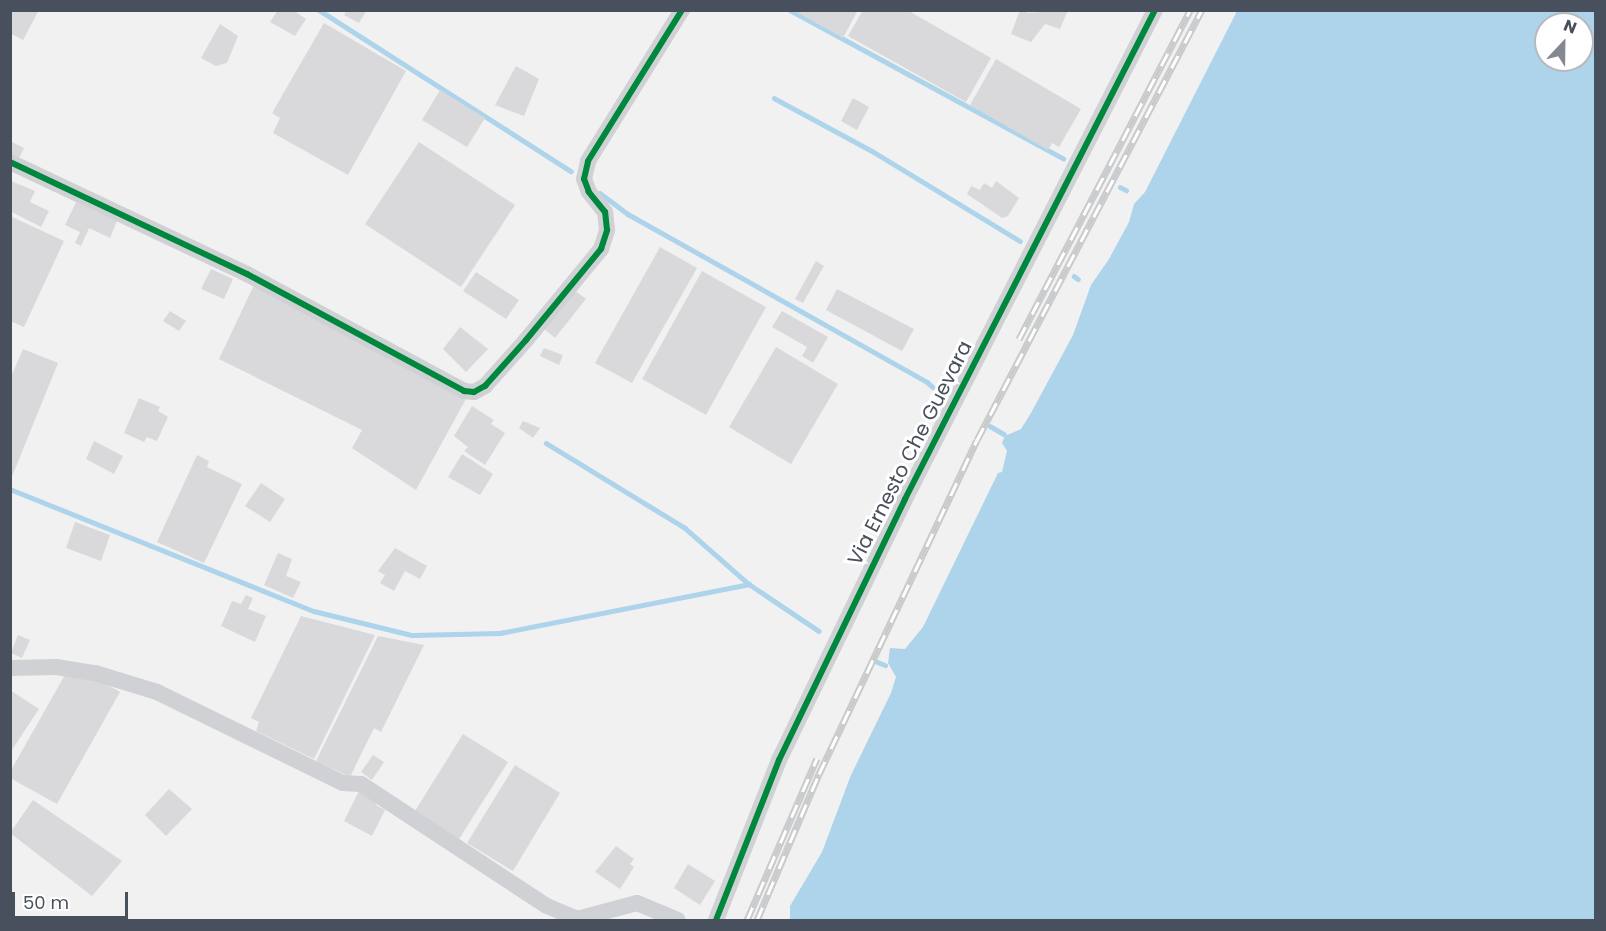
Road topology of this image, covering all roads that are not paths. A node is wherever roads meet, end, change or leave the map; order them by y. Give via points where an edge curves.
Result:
1 (682, 10) edge
2 (1155, 10) edge
3 (10, 162) edge
4 (10, 668) edge
5 (678, 921) edge
6 (716, 921) edge

1 - 3 street via 588,161 586,186 605,212 607,230 601,249 485,386 474,392 464,391 247,274
2 - 6 street, Via Ernesto Che Guevara via 904,499 779,760
4 - 5 street via 56,667 95,673 157,692 343,783 361,784 547,906 577,919 637,903

